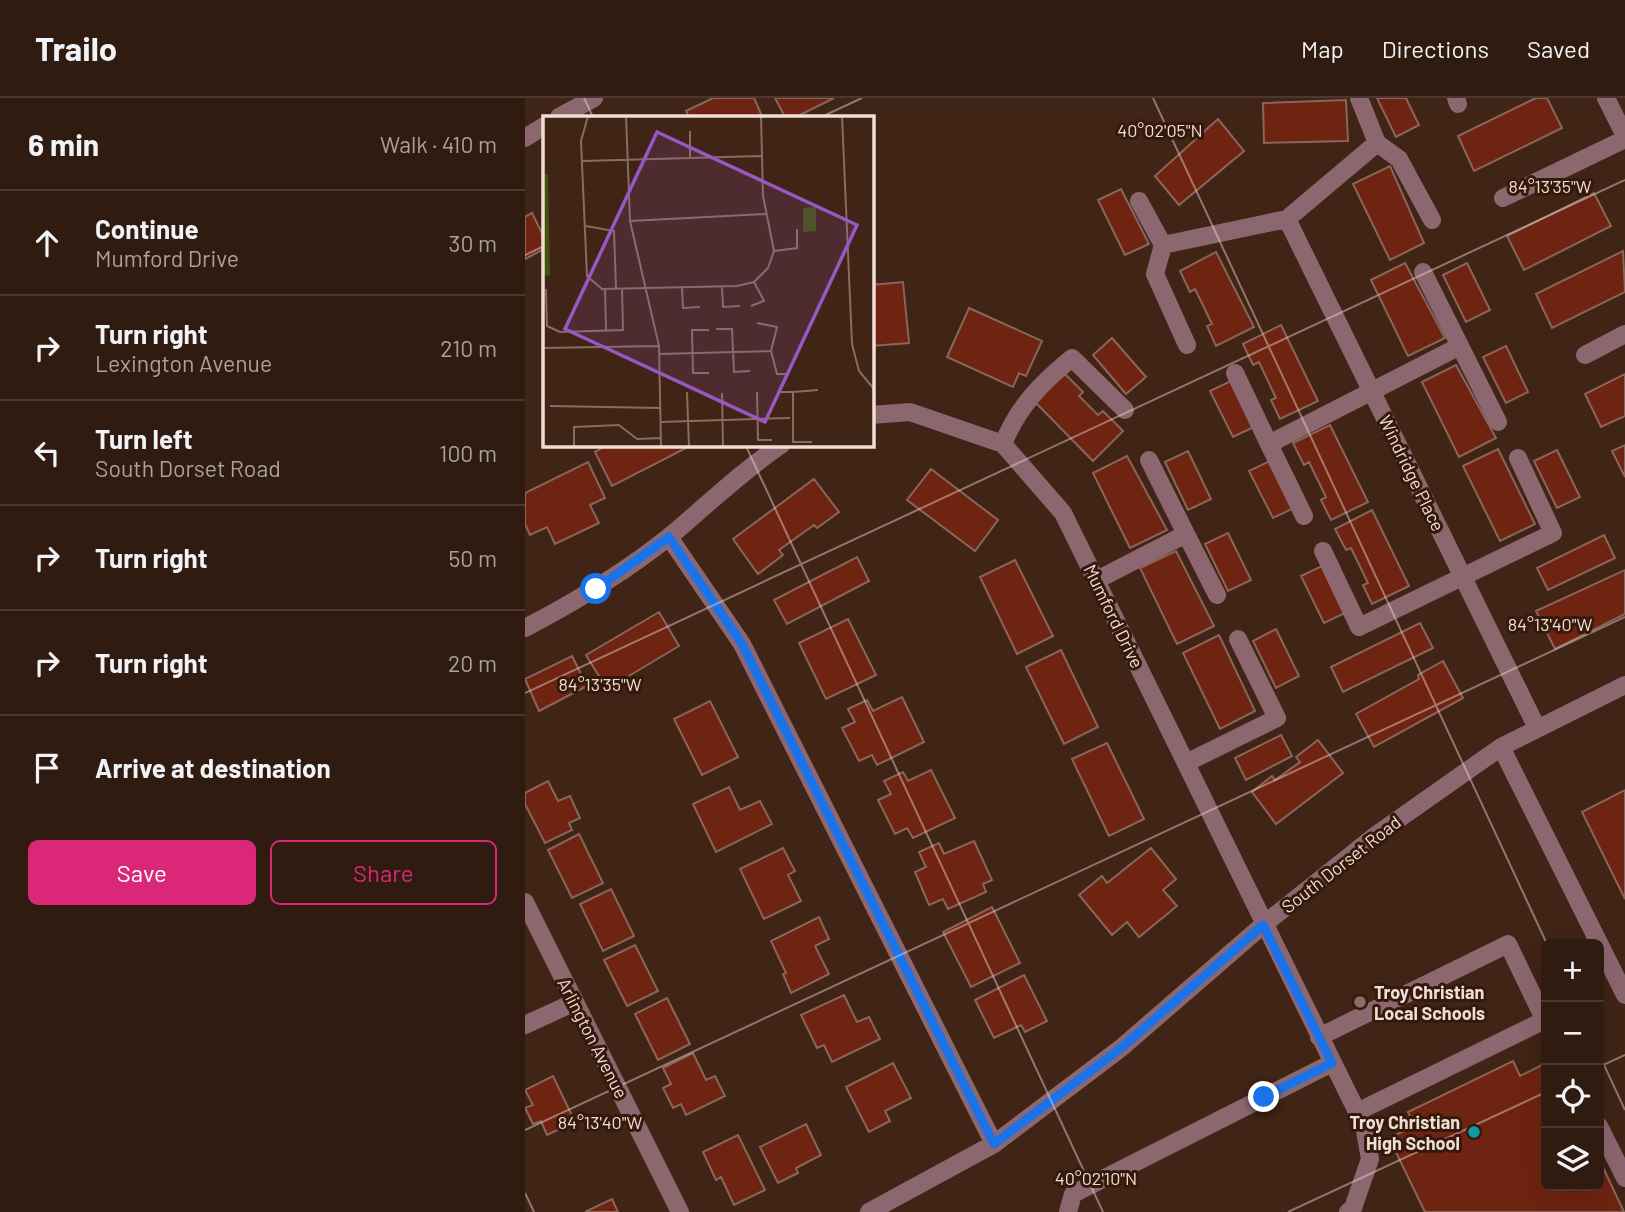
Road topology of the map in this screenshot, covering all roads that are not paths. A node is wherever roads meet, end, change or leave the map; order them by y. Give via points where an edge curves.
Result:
1 (594, 98) edge
2 (1359, 98) edge
3 (1606, 98) edge
4 (561, 116) edge
5 (543, 127) edge
6 (1625, 137) edge
7 (525, 138) edge
8 (1377, 143) junction
9 (1503, 198) dead end
10 (1139, 201) dead end
11 (1287, 219) junction
12 (1432, 220) dead end
13 (1163, 245) junction
14 (1423, 272) dead end
15 (1625, 334) edge
16 (1187, 345) dead end
17 (1460, 346) junction
18 (1585, 355) dead end
19 (1235, 373) dead end
20 (1372, 392) junction
21 (1125, 410) dead end
22 (873, 415) edge
23 (1498, 422) dead end
24 (1003, 444) junction
25 (1269, 444) junction
26 (779, 446) edge
27 (1518, 458) dead end
28 (1149, 460) dead end
29 (1304, 516) dead end
30 (1186, 534) junction
31 (669, 537) junction
32 (1323, 551) dead end
33 (1463, 577) junction
34 (1097, 580) junction
35 (1217, 595) dead end
36 (525, 628) edge
37 (1238, 639) dead end
38 (1625, 685) edge
39 (1537, 728) junction
40 (1501, 747) junction
41 (1185, 763) junction
42 (525, 902) edge
43 (1263, 925) junction
44 (1625, 995) edge
45 (575, 1002) junction
46 (1541, 1012) edge
47 (1541, 1024) edge
48 (525, 1025) edge
49 (1319, 1037) junction
50 (1332, 1063) junction
51 (1357, 1112) junction
52 (1600, 1128) edge
53 (994, 1144) junction
54 (1625, 1178) edge
55 (680, 1212) edge
56 (869, 1212) edge
57 (1067, 1212) edge
58 (1348, 1212) edge

1 - 4 street
2 - 8 street
3 - 6 street
5 - 7 street
6 - 9 street
8 - 11 street
8 - 12 street via 1399,159
10 - 13 street
11 - 13 street
11 - 20 street, Windridge Place
13 - 16 street via 1155,274
14 - 17 street
15 - 18 street
17 - 20 street
17 - 23 street
19 - 25 street
20 - 25 street
20 - 33 street, Windridge Place
21 - 24 street via 1072,358 1037,387 1012,422
22 - 24 street via 910,412
24 - 34 street, Mumford Drive via 1062,513
25 - 29 street
26 - 31 street via 744,470
27 - 33 street via 1553,533
28 - 30 street
30 - 34 street
30 - 35 street
31 - 36 street via 596,589
31 - 53 street via 742,644
32 - 33 street via 1359,627
33 - 39 street, Windridge Place
34 - 41 street, Mumford Drive
37 - 41 street via 1277,718
38 - 39 street, South Dorset Road
39 - 40 street, South Dorset Road
40 - 43 street, South Dorset Road via 1376,835
40 - 44 street
41 - 43 street, Mumford Drive
42 - 45 street, Arlington Avenue
43 - 49 street, Mumford Drive
43 - 53 street, South Dorset Road via 1121,1048
45 - 48 street
45 - 55 street, Arlington Avenue
46 - 49 street via 1508,944
47 - 51 street
49 - 50 street, Mumford Drive
50 - 51 street, Mumford Drive
50 - 57 street via 1073,1194
51 - 58 street, Mumford Drive via 1370,1158
52 - 54 street
53 - 56 street, South Dorset Road

